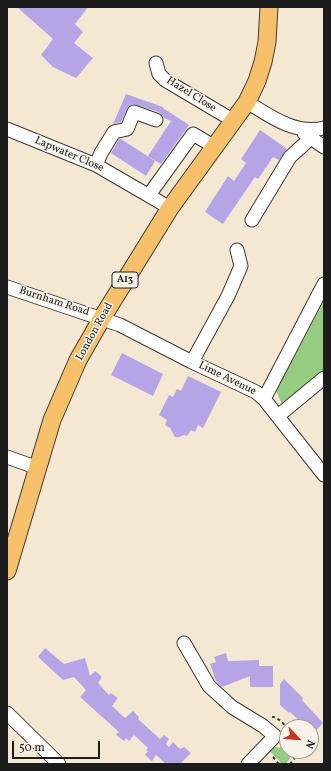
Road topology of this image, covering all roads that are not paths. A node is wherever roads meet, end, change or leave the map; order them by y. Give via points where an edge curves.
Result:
1 (269, 7) edge
2 (156, 63) dead end
3 (247, 102) junction
4 (156, 120) dead end
5 (234, 121) junction
6 (324, 128) edge
7 (299, 129) junction
8 (7, 130) edge
9 (310, 138) junction
10 (215, 147) junction
11 (324, 147) edge
12 (96, 165) junction
13 (149, 195) junction
14 (170, 208) junction
15 (252, 220) dead end
16 (237, 250) dead end
17 (324, 284) edge
18 (7, 287) edge
19 (102, 318) junction
20 (192, 362) junction
21 (324, 378) edge
22 (264, 399) junction
23 (278, 416) junction
24 (7, 457) edge
25 (38, 468) junction
26 (324, 475) edge
27 (7, 571) edge
28 (184, 643) dead end
29 (7, 713) edge
30 (59, 764) edge
31 (248, 764) edge

1 - 3 main road, London Road / A13 via 263,62
2 - 5 street, Hazel Close via 159,74 165,80
3 - 5 main road, London Road / A13
3 - 7 street
4 - 12 street via 134,112 127,129 114,132
5 - 10 main road, London Road / A13
6 - 7 street
7 - 9 street
8 - 12 street, Lapwater Close
9 - 11 street
9 - 15 street via 290,157
10 - 13 street via 193,134
10 - 14 main road, London Road / A13
12 - 13 street, Lapwater Close
13 - 14 street, Lapwater Close
14 - 19 main road, London Road / A13
16 - 20 street via 241,266 228,296
17 - 22 street
18 - 19 street, Burnham Road
19 - 20 street, Lime Avenue via 120,324
19 - 25 main road, London Road / A13 via 78,360 52,420
20 - 22 street, Lime Avenue via 256,392
21 - 23 street
22 - 23 street, Lime Avenue
23 - 26 street, Lime Avenue
24 - 25 street
25 - 27 main road, London Road / A13
28 - 31 street via 209,686 232,707 275,736
29 - 30 street

